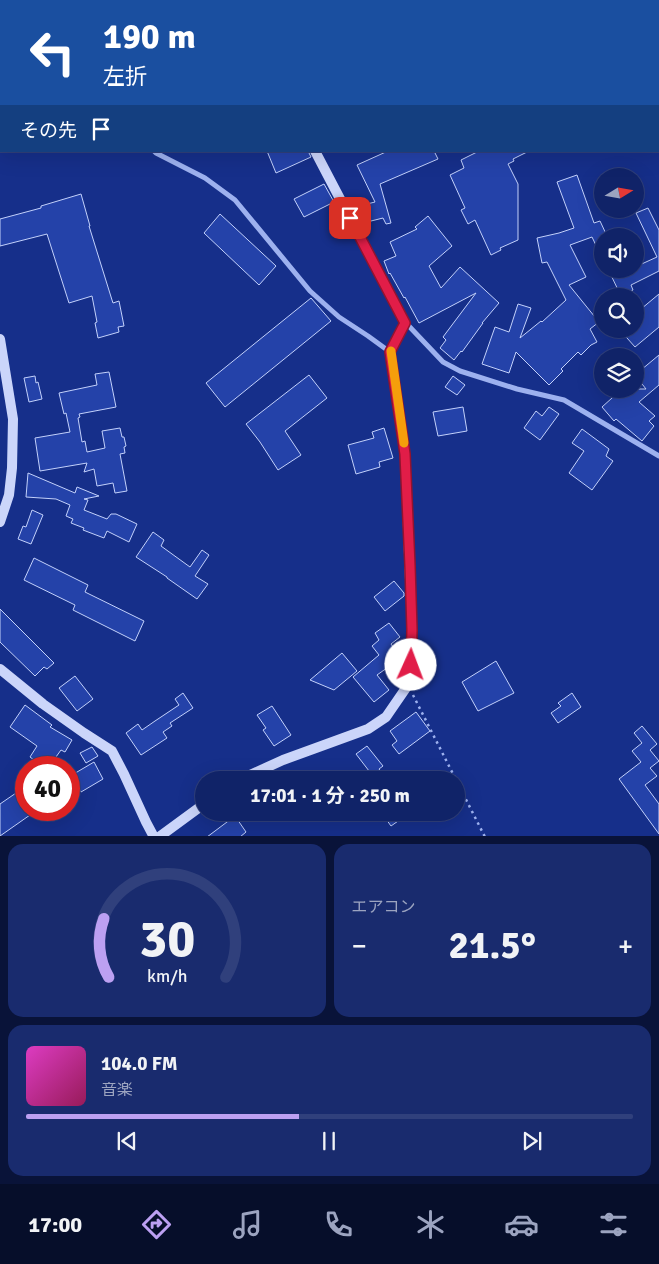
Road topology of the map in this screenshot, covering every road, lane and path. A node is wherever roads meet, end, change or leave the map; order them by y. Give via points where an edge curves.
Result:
1 (155, 152) edge
2 (316, 152) edge
3 (405, 323) junction
4 (0, 339) edge
5 (390, 352) junction
6 (659, 456) edge
7 (0, 522) edge
8 (0, 669) edge
9 (408, 685) junction
10 (258, 771) edge
11 (195, 810) edge
12 (154, 836) edge
13 (159, 836) edge
14 (485, 836) edge

1 - 5 street via 205,178 234,200 310,291 339,317
2 - 3 street
3 - 5 street
3 - 6 street via 443,362 460,371 564,400
4 - 7 street via 13,419 9,495
5 - 9 street via 405,454 412,630
8 - 12 street via 43,704 112,751
9 - 10 street via 386,717 368,729
9 - 14 path
11 - 13 street

